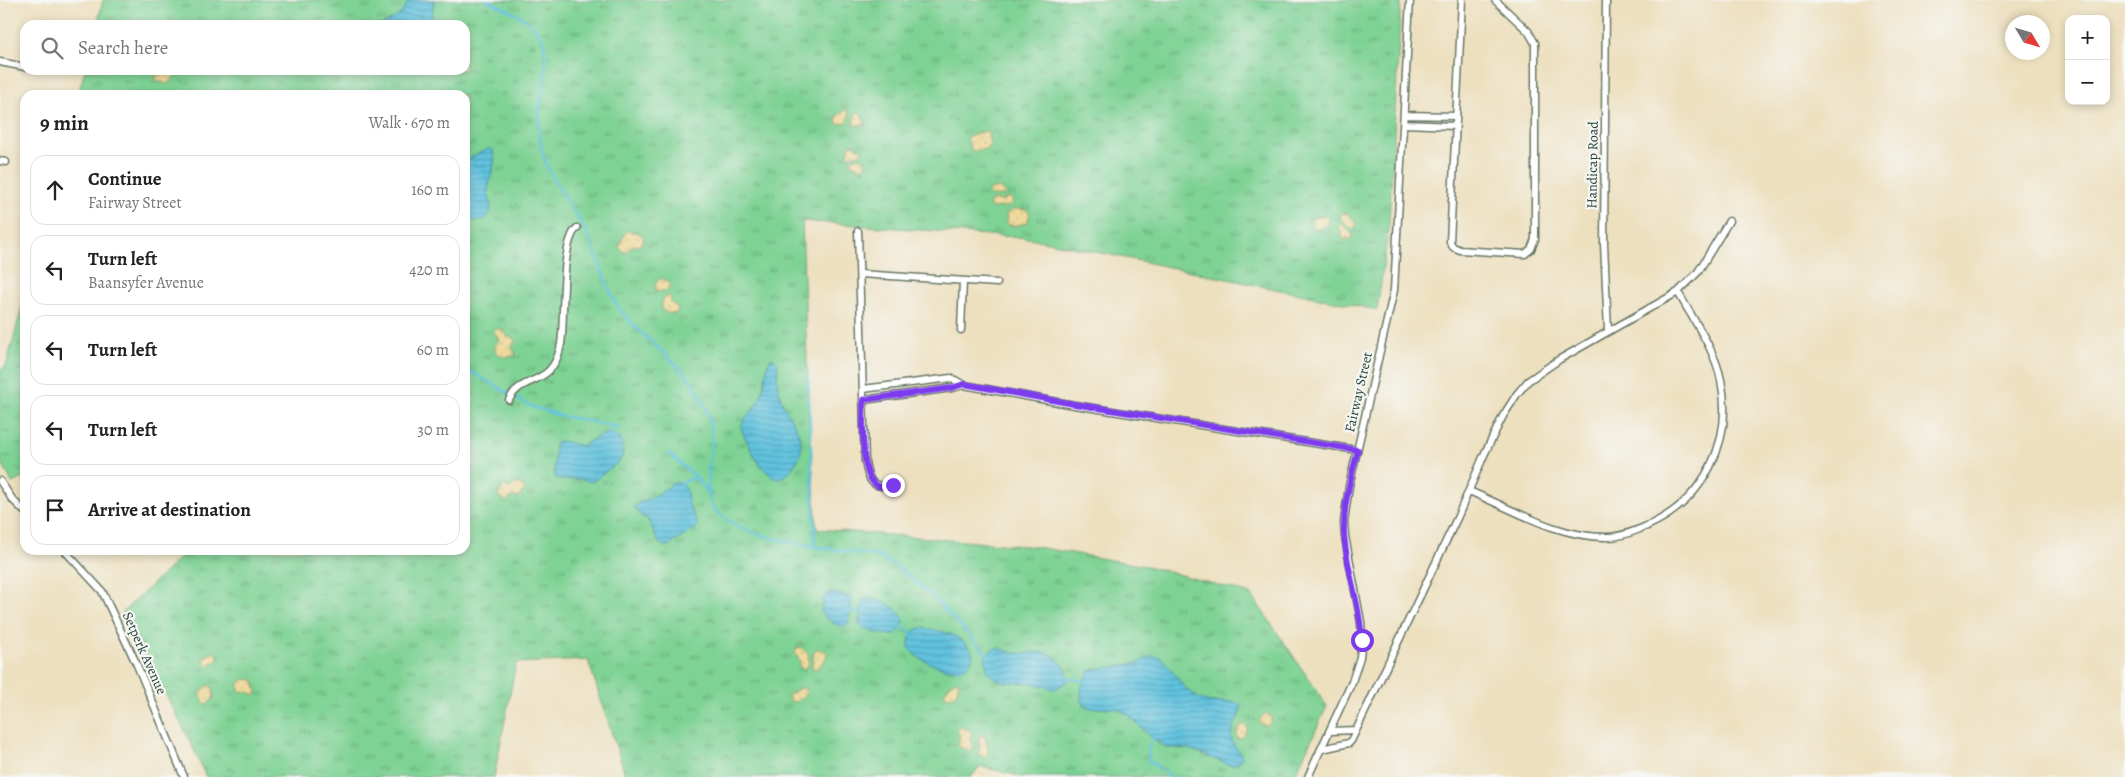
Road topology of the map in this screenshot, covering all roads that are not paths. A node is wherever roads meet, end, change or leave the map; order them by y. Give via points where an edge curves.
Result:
1 (1410, 0) edge
2 (1462, 0) edge
3 (1495, 0) edge
4 (1606, 0) edge
5 (0, 62) edge
6 (20, 66) edge
7 (1404, 116) junction
8 (1455, 116) junction
9 (1404, 124) junction
10 (1455, 126) junction
11 (1729, 221) dead end
12 (577, 228) dead end
13 (858, 231) dead end
14 (860, 274) junction
15 (963, 281) junction
16 (998, 283) dead end
17 (1678, 292) junction
18 (961, 330) dead end
19 (1608, 330) junction
20 (915, 381) junction
21 (964, 384) junction
22 (863, 389) junction
23 (916, 391) junction
24 (509, 400) dead end
25 (863, 400) junction
26 (1358, 450) junction
27 (0, 481) edge
28 (893, 485) dead end
29 (1469, 491) junction
30 (20, 507) edge
31 (69, 555) edge
32 (1356, 730) junction
33 (1330, 731) junction
34 (1322, 749) junction
35 (184, 777) edge
36 (1308, 777) edge

1 - 7 street, Fairway Street
2 - 8 street
3 - 10 street via 1528,31 1535,43 1535,239 1529,253 1460,250 1450,242
4 - 19 street, Handicap Road via 1604,244
5 - 6 street
7 - 8 street
7 - 9 street, Fairway Street
8 - 10 street
9 - 10 street
9 - 26 street, Fairway Street via 1394,290
11 - 17 street via 1698,272
12 - 24 street via 572,232 567,248 561,344 557,359 541,378 514,390
13 - 14 street
14 - 15 street
14 - 22 street
15 - 16 street
15 - 18 street
17 - 19 street
17 - 29 street via 1715,360 1724,397 1718,450 1703,481 1687,500 1657,522 1608,538 1563,531
19 - 29 street via 1542,370 1523,388 1503,416
20 - 21 street via 951,378
20 - 22 street
20 - 23 street
21 - 23 street
21 - 26 street
22 - 25 street
23 - 25 street
25 - 28 street via 867,473 880,487
26 - 33 street, Fairway Street via 1346,505 1344,536 1358,602 1362,640 1357,670
27 - 30 street
29 - 32 street
31 - 35 street, Setperk Avenue via 96,583 107,600
32 - 33 street
32 - 34 street via 1349,743
33 - 34 street, Fairway Street
34 - 36 street, Fairway Street

